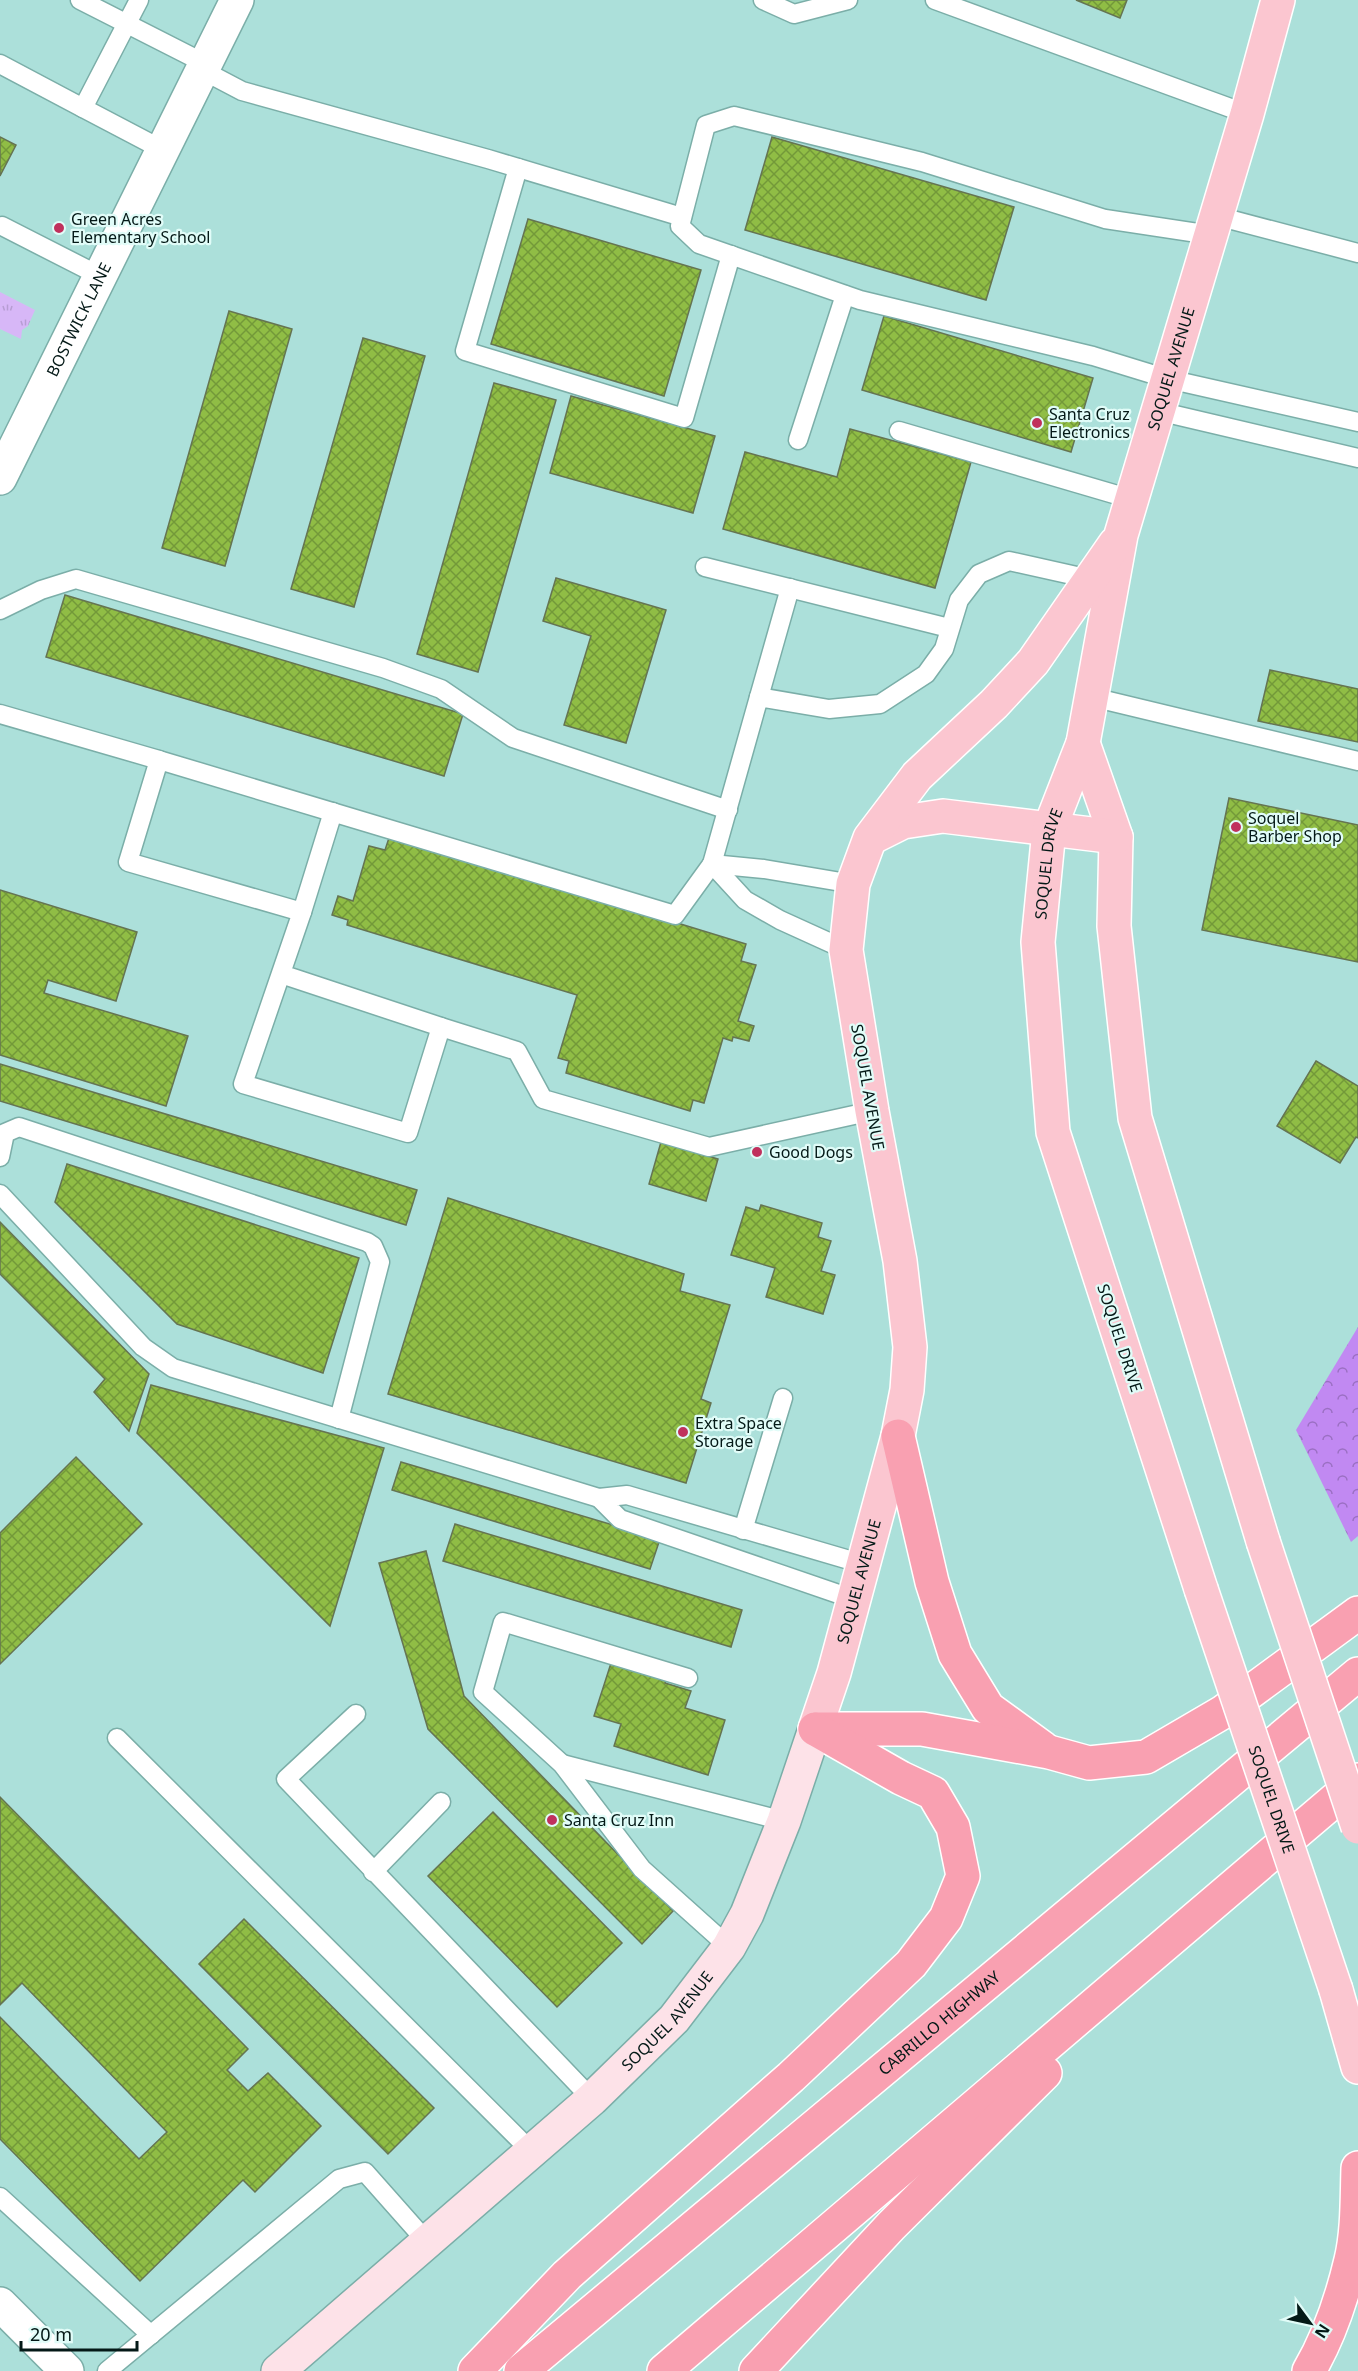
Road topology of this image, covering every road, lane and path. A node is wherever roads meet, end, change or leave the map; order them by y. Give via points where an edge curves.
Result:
1 (80, 0) edge
2 (139, 0) edge
3 (237, 0) edge
4 (763, 0) edge
5 (848, 0) edge
6 (935, 0) edge
7 (1278, 0) edge
8 (127, 24) junction
9 (0, 64) edge
10 (204, 67) junction
11 (83, 108) junction
12 (1247, 114) junction
13 (163, 150) junction
14 (518, 168) junction
15 (682, 217) junction
16 (2, 226) dead end
17 (1214, 226) junction
18 (1358, 253) edge
19 (730, 255) junction
20 (100, 276) junction
21 (845, 295) junction
22 (1168, 379) junction
23 (1158, 411) junction
24 (1358, 422) edge
25 (900, 431) dead end
26 (798, 440) dead end
27 (1358, 458) edge
28 (0, 478) edge
29 (1131, 499) junction
30 (1121, 535) junction
31 (705, 567) dead end
32 (1090, 579) junction
33 (790, 588) junction
34 (0, 610) edge
35 (949, 628) junction
36 (759, 697) junction
37 (1092, 697) junction
38 (0, 714) edge
39 (1083, 742) junction
40 (159, 760) junction
41 (1358, 761) edge
42 (728, 810) junction
43 (333, 812) junction
44 (1049, 830) junction
45 (1116, 837) junction
46 (870, 838) junction
47 (712, 864) junction
48 (852, 884) junction
49 (302, 912) junction
50 (846, 950) junction
51 (281, 974) junction
52 (441, 1027) junction
53 (872, 1110) junction
54 (0, 1157) edge
55 (0, 1194) edge
56 (783, 1398) dead end
57 (339, 1419) junction
58 (898, 1436) junction
59 (599, 1498) junction
60 (743, 1530) junction
61 (863, 1564) junction
62 (853, 1599) junction
63 (1358, 1613) edge
64 (1358, 1674) edge
65 (688, 1678) dead end
66 (356, 1714) dead end
67 (815, 1730) junction
68 (117, 1738) dead end
69 (1049, 1752) junction
70 (562, 1764) junction
71 (1358, 1780) edge
72 (441, 1802) dead end
73 (784, 1821) junction
74 (1358, 1827) edge
75 (373, 1872) junction
76 (1216, 1902) junction
77 (729, 1947) junction
78 (1358, 2067) edge
79 (592, 2100) junction
80 (531, 2151) junction
81 (1358, 2168) edge
82 (0, 2197) edge
83 (427, 2242) junction
84 (0, 2304) edge
85 (151, 2335) junction
86 (67, 2371) edge
87 (107, 2371) edge
88 (278, 2371) edge
89 (475, 2371) edge
90 (521, 2371) edge
91 (664, 2371) edge
92 (756, 2371) edge
93 (1309, 2371) edge

1 - 8 lane
2 - 8 lane
3 - 10 street, BOSTWICK LANE
4 - 5 lane via 794,14
6 - 12 lane
7 - 12 main road, SOQUEL AVENUE
8 - 10 lane
8 - 11 lane
9 - 11 lane
10 - 13 street, BOSTWICK LANE
10 - 14 lane via 242,91
11 - 13 lane
12 - 17 main road, SOQUEL AVENUE
13 - 20 street, BOSTWICK LANE
14 - 15 lane
14 - 19 lane via 465,351 684,418
15 - 17 lane via 706,125 734,116 922,162 1105,219
15 - 19 lane via 680,226 699,244
16 - 20 lane
17 - 18 lane
17 - 22 main road, SOQUEL AVENUE
19 - 21 lane
20 - 28 street, BOSTWICK LANE
21 - 22 lane via 1092,356
21 - 26 lane
22 - 23 main road, SOQUEL AVENUE
22 - 24 lane
23 - 27 lane
23 - 29 main road, SOQUEL AVENUE
25 - 29 lane
29 - 30 main road, SOQUEL AVENUE
30 - 32 main road, SOQUEL AVENUE
30 - 37 main road, SOQUEL AVENUE
31 - 33 lane
32 - 35 lane via 1009,561 979,574 959,600
32 - 46 main road, SOQUEL AVENUE via 1033,662 917,776
33 - 35 lane
33 - 36 lane
34 - 42 lane via 41,590 76,579 383,668 441,689 513,738
35 - 36 lane via 944,650 926,674 880,704 829,709
36 - 42 lane
37 - 39 main road, SOQUEL AVENUE
37 - 41 lane
38 - 40 lane
39 - 44 main road, SOQUEL DRIVE
39 - 45 main road
40 - 43 lane
40 - 49 lane via 128,862
42 - 47 lane
43 - 47 lane via 675,915
43 - 49 lane
44 - 45 main road
44 - 46 main road via 943,816 903,822
44 - 78 main road, SOQUEL DRIVE, bridge via 1038,942 1053,1132
45 - 74 main road, bridge via 1114,926 1136,1118 1263,1541
46 - 48 main road, SOQUEL AVENUE
47 - 48 lane via 764,868
47 - 50 lane via 745,900
48 - 50 main road, SOQUEL AVENUE
49 - 51 lane
50 - 53 main road, SOQUEL AVENUE
51 - 52 lane
51 - 52 lane via 243,1084 408,1133
52 - 53 lane via 517,1051 543,1099 709,1148
53 - 58 main road, SOQUEL AVENUE via 900,1261 910,1347
54 - 57 lane via 5,1133 19,1127 373,1246 380,1262
55 - 57 lane via 158,1360
56 - 60 lane
57 - 59 lane
58 - 61 main road, SOQUEL AVENUE
58 - 69 highway via 932,1582 955,1654 988,1708
59 - 60 lane via 627,1495
59 - 62 lane via 620,1519
60 - 61 lane
61 - 62 main road, SOQUEL AVENUE
62 - 67 main road, SOQUEL AVENUE
63 - 69 highway via 1223,1712 1146,1757 1089,1763
64 - 90 highway, CABRILLO HIGHWAY
65 - 70 lane via 503,1622 483,1692
66 - 75 lane via 286,1779
67 - 69 highway via 922,1729
67 - 73 main road, SOQUEL AVENUE
67 - 89 highway via 933,1793 953,1827 963,1876 946,1918 911,1965 567,2275
68 - 80 lane
70 - 73 lane
70 - 77 lane via 642,1869
71 - 76 highway
72 - 75 lane
73 - 77 main road, SOQUEL AVENUE via 747,1914
75 - 79 lane
76 - 91 highway
76 - 92 highway via 891,2226
77 - 79 main road, SOQUEL AVENUE via 675,2019
79 - 80 main road, SOQUEL AVENUE
80 - 83 main road, SOQUEL AVENUE
81 - 93 highway via 1352,2258 1335,2316
82 - 85 lane
83 - 85 lane via 365,2172 339,2179
83 - 88 main road, SOQUEL AVENUE
84 - 86 street
85 - 87 lane

